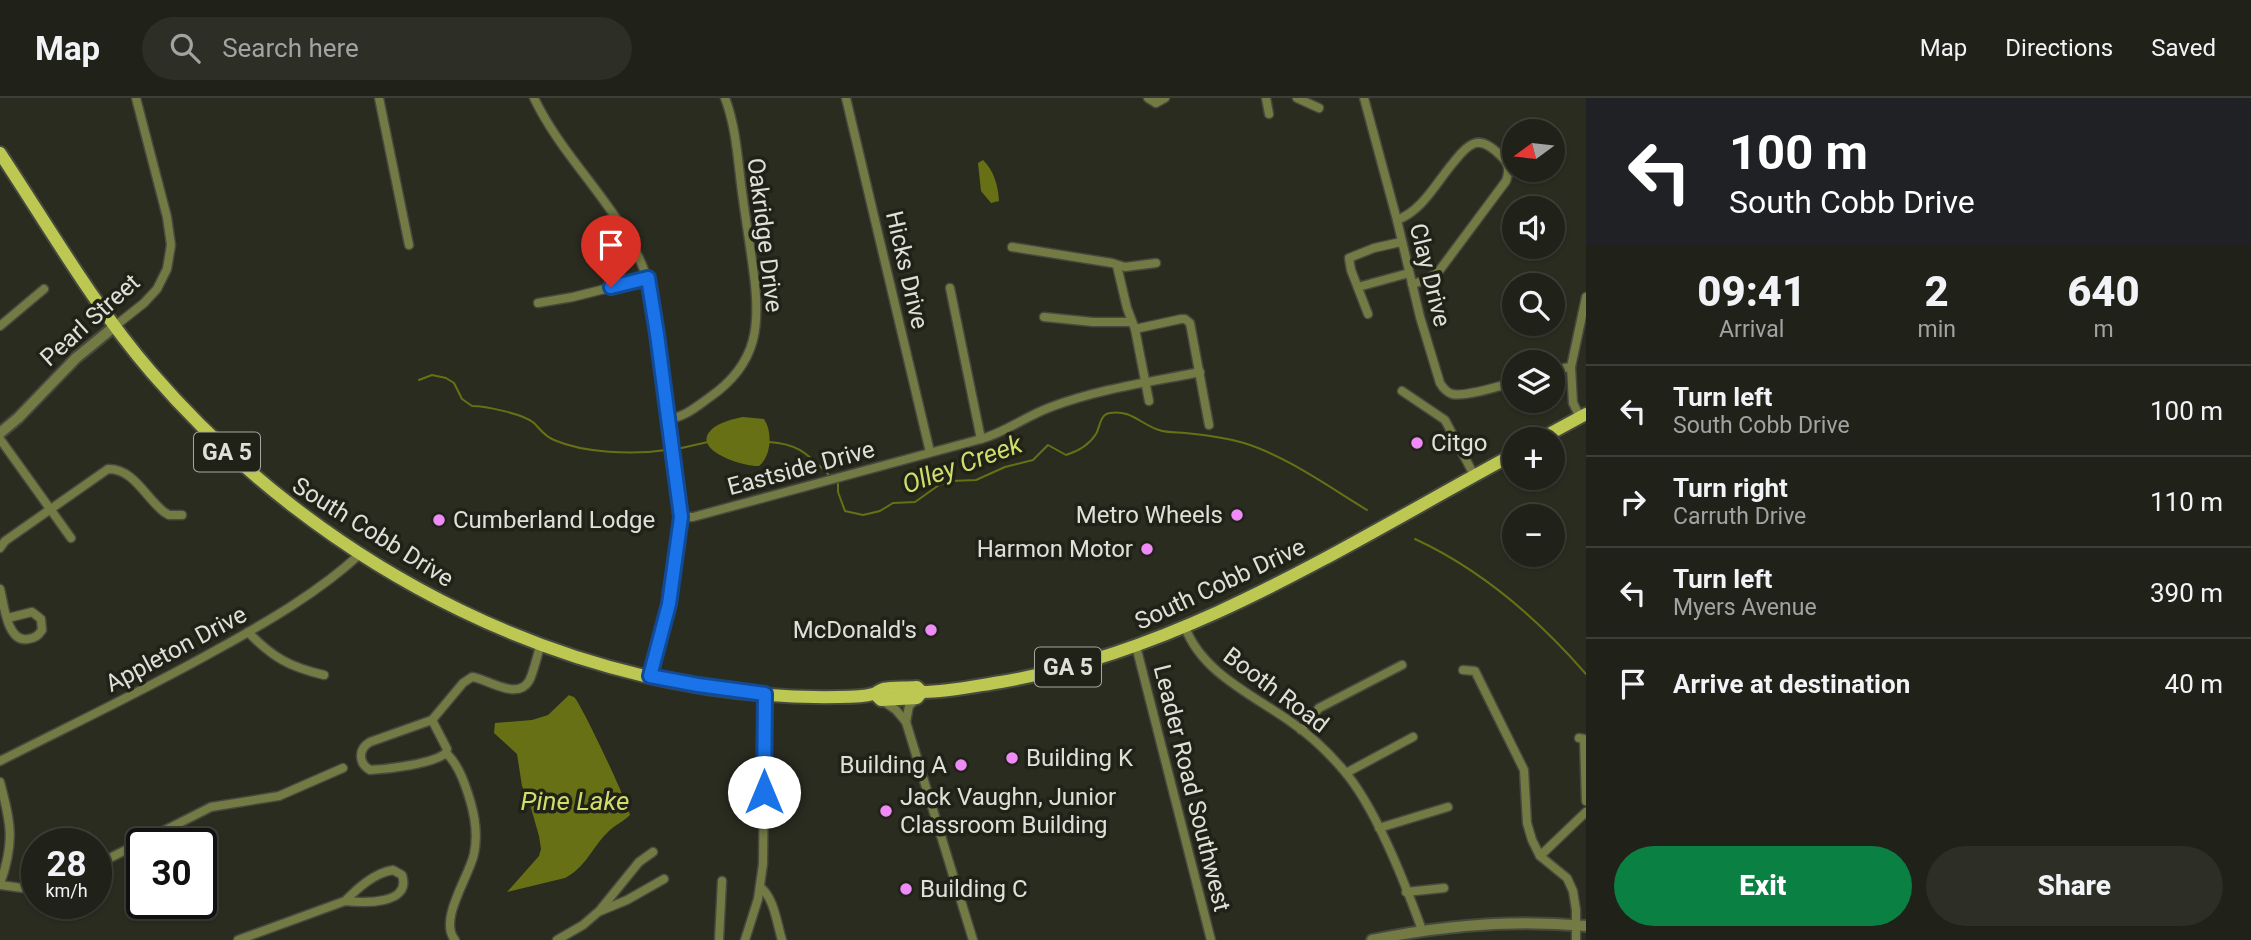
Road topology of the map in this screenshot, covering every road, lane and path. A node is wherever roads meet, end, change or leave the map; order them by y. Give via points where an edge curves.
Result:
1 (136, 98) edge
2 (379, 98) edge
3 (534, 98) edge
4 (725, 98) edge
5 (846, 98) edge
6 (1148, 98) edge
7 (1165, 98) edge
8 (1266, 98) edge
9 (1297, 98) edge
10 (1364, 98) edge
11 (1319, 108) dead end
12 (1269, 114) dead end
13 (0, 153) edge
14 (1397, 220) junction
15 (1401, 242) junction
16 (410, 245) dead end
17 (1012, 247) dead end
18 (1156, 263) dead end
19 (1117, 266) junction
20 (1409, 273) junction
21 (648, 278) junction
22 (1412, 284) junction
23 (1359, 287) junction
24 (950, 288) dead end
25 (44, 289) dead end
26 (1586, 297) edge
27 (538, 303) dead end
28 (1368, 314) dead end
29 (1044, 317) dead end
30 (1133, 325) junction
31 (0, 326) edge
32 (115, 326) junction
33 (1571, 367) junction
34 (1565, 368) edge
35 (1200, 372) junction
36 (1145, 383) junction
37 (1502, 385) edge
38 (1402, 391) dead end
39 (1149, 401) dead end
40 (1583, 416) edge
41 (668, 419) junction
42 (1209, 425) dead end
43 (1562, 427) edge
44 (0, 433) edge
45 (0, 439) edge
46 (981, 439) junction
47 (930, 452) junction
48 (1502, 460) edge
49 (1474, 475) junction
50 (50, 509) junction
51 (182, 515) dead end
52 (681, 517) junction
53 (71, 538) dead end
54 (0, 548) edge
55 (360, 554) junction
56 (0, 589) edge
57 (8, 618) junction
58 (1185, 627) junction
59 (248, 632) junction
60 (541, 643) junction
61 (1136, 646) junction
62 (1402, 665) dead end
63 (1463, 670) dead end
64 (324, 675) dead end
65 (650, 676) junction
66 (765, 694) junction
67 (920, 695) junction
68 (878, 697) junction
69 (432, 720) junction
70 (906, 722) junction
71 (1301, 730) junction
72 (1413, 737) dead end
73 (1579, 738) dead end
74 (446, 753) junction
75 (0, 761) edge
76 (343, 768) dead end
77 (1346, 773) junction
78 (0, 782) edge
79 (1586, 801) edge
80 (1448, 807) dead end
81 (1586, 812) edge
82 (1379, 828) junction
83 (653, 852) dead end
84 (1540, 856) junction
85 (112, 857) edge
86 (664, 879) dead end
87 (722, 881) dead end
88 (0, 884) edge
89 (21, 887) edge
90 (760, 887) junction
91 (1444, 888) dead end
92 (1406, 892) junction
93 (345, 901) junction
94 (598, 912) junction
95 (1581, 925) edge
96 (1422, 930) junction
97 (1378, 939) edge
98 (238, 940) edge
99 (455, 940) edge
100 (557, 940) edge
101 (719, 940) edge
102 (745, 940) edge
103 (782, 940) edge
104 (973, 940) edge
105 (1211, 940) edge
106 (1576, 940) edge

1 - 32 street, Pearl Street via 171,245 157,289
2 - 16 street
3 - 21 street via 619,219
4 - 41 street, Oakridge Drive via 757,295 757,330 744,363 719,391 682,416
5 - 47 street, Hicks Drive
6 - 7 street via 1156,103
8 - 12 street
9 - 11 street
10 - 14 street, Clay Drive
13 - 32 main road, South Cobb Drive
14 - 15 street, Clay Drive
14 - 22 street via 1418,208 1472,144 1487,145 1505,159 1506,181 1439,271
15 - 20 street, Clay Drive
15 - 23 street via 1349,258
17 - 19 street
18 - 19 street
19 - 30 street
20 - 22 street, Clay Drive
20 - 23 street
21 - 27 street
21 - 41 street
22 - 37 street, Clay Drive via 1433,364 1445,390 1458,394
23 - 28 street
24 - 46 street
25 - 31 street
26 - 33 street
29 - 30 street
30 - 35 street via 1188,320
30 - 36 street
32 - 44 street, Pearl Street
32 - 55 main road, South Cobb Drive / GA 5 via 181,406 237,462 302,515
33 - 34 street
33 - 40 street via 1573,403
35 - 36 street, Eastside Drive
35 - 42 street
36 - 39 street
36 - 46 street, Eastside Drive via 1052,406
38 - 49 street via 1445,420
40 - 43 main road
41 - 52 street
45 - 50 street
46 - 47 street, Eastside Drive
47 - 52 street, Eastside Drive
48 - 49 main road, South Cobb Drive / GA 5
49 - 58 main road, South Cobb Drive / GA 5 via 1305,569
50 - 51 street via 102,471 119,469 164,512
50 - 53 street
50 - 54 street
52 - 65 street via 669,604
55 - 59 street, Appleton Drive
55 - 60 main road, South Cobb Drive / GA 5 via 434,598
56 - 57 street
57 - 57 street via 12,633 20,640 36,637 42,630 41,619 32,612
58 - 61 main road, South Cobb Drive / GA 5
58 - 71 street, Booth Road via 1195,649 1210,665
59 - 64 street via 281,661
59 - 75 street, Appleton Drive
60 - 65 main road, South Cobb Drive / GA 5
60 - 69 street via 530,680 523,687 514,690 472,677
61 - 67 main road, South Cobb Drive / GA 5 via 1036,675
61 - 105 street, Leader Road Southwest
62 - 71 street via 1319,708
63 - 84 street via 1475,671 1524,770 1527,823
65 - 66 main road, South Cobb Drive / GA 5
66 - 68 main road, South Cobb Drive / GA 5
66 - 90 street
67 - 68 main road, South Cobb Drive / GA 5 via 917,687 881,689
67 - 70 street via 909,706
68 - 70 street
69 - 74 street
69 - 74 street via 363,746 364,764 377,770
70 - 104 street
71 - 77 street, Booth Road
72 - 77 street
73 - 79 street via 1584,739
74 - 99 street via 463,780 475,822 474,853 449,916
76 - 85 street via 279,796 211,807
77 - 82 street, Booth Road
78 - 88 street via 11,843
80 - 82 street
81 - 84 street
82 - 92 street, Booth Road
83 - 94 street via 639,862
84 - 95 street via 1567,878
86 - 94 street
87 - 101 street
88 - 89 street
90 - 102 street
90 - 103 street via 768,897
91 - 92 street
92 - 96 street, Booth Road
93 - 93 street via 380,873 393,870 402,875 402,889 390,899
93 - 98 street
94 - 100 street
95 - 96 street via 1507,923
95 - 106 street
96 - 97 street

